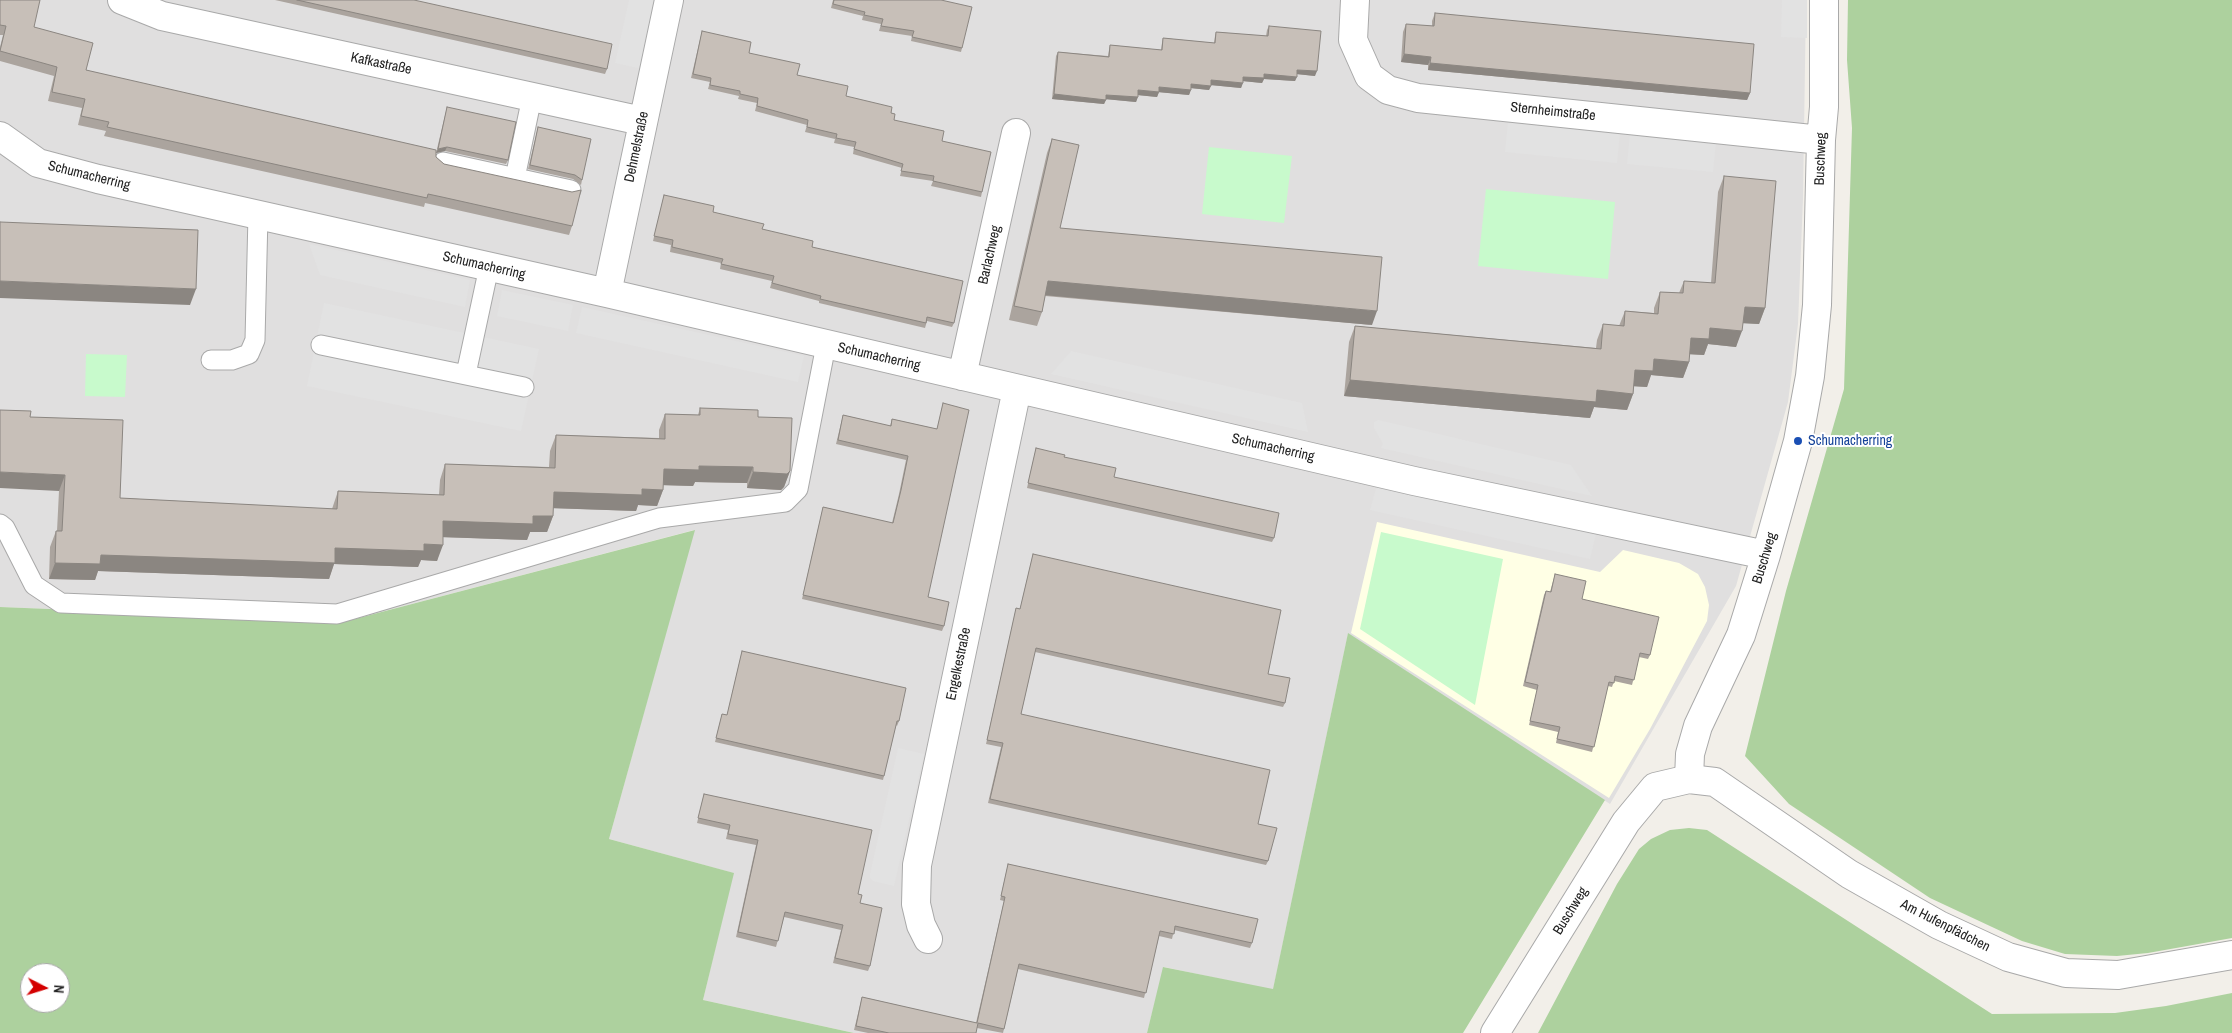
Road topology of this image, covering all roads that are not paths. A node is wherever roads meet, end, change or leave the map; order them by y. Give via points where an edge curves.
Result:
1 (122, 0) edge
2 (669, 0) edge
3 (1355, 0) edge
4 (1824, 0) edge
5 (532, 97) junction
6 (642, 121) junction
7 (1016, 133) dead end
8 (0, 136) edge
9 (1821, 140) junction
10 (442, 162) edge
11 (515, 178) junction
12 (571, 190) edge
13 (258, 215) junction
14 (489, 267) junction
15 (607, 293) junction
16 (321, 345) dead end
17 (826, 345) junction
18 (211, 360) dead end
19 (466, 374) junction
20 (962, 376) junction
21 (524, 387) dead end
22 (1017, 389) junction
23 (0, 524) edge
24 (1766, 554) junction
25 (1689, 779) junction
26 (928, 939) dead end
27 (2232, 954) edge
28 (1495, 1033) edge

1 - 5 street, Kafkastraße via 162,16
2 - 6 street, Dehmelstraße
3 - 9 street, Sternheimstraße via 1353,40 1369,76 1388,90 1418,98
4 - 9 street, Buschweg
5 - 6 street, Kafkastraße
5 - 11 lane
6 - 15 street, Dehmelstraße
7 - 20 street, Barlachweg
8 - 13 street, Schumacherring via 38,163
9 - 24 street, Buschweg via 1817,305 1810,376 1798,442
10 - 11 lane
11 - 12 lane
13 - 14 street, Schumacherring
13 - 18 lane via 255,340 249,354 232,360
14 - 15 street, Schumacherring
14 - 19 lane
15 - 17 street, Schumacherring
16 - 19 lane
17 - 20 street, Schumacherring
17 - 23 lane via 798,489 785,502 659,518 337,614 61,603 34,585 6,528
19 - 21 lane
20 - 22 street, Schumacherring
22 - 24 street, Schumacherring via 1414,481
22 - 26 street, Engelkestraße via 917,865 916,904
24 - 25 street, Buschweg via 1741,635 1698,726 1690,754
25 - 27 street, Am Hufenpfädchen via 1715,782 1850,874 1939,925 2008,957 2066,974 2118,975
25 - 28 street, Buschweg via 1655,787 1626,822

